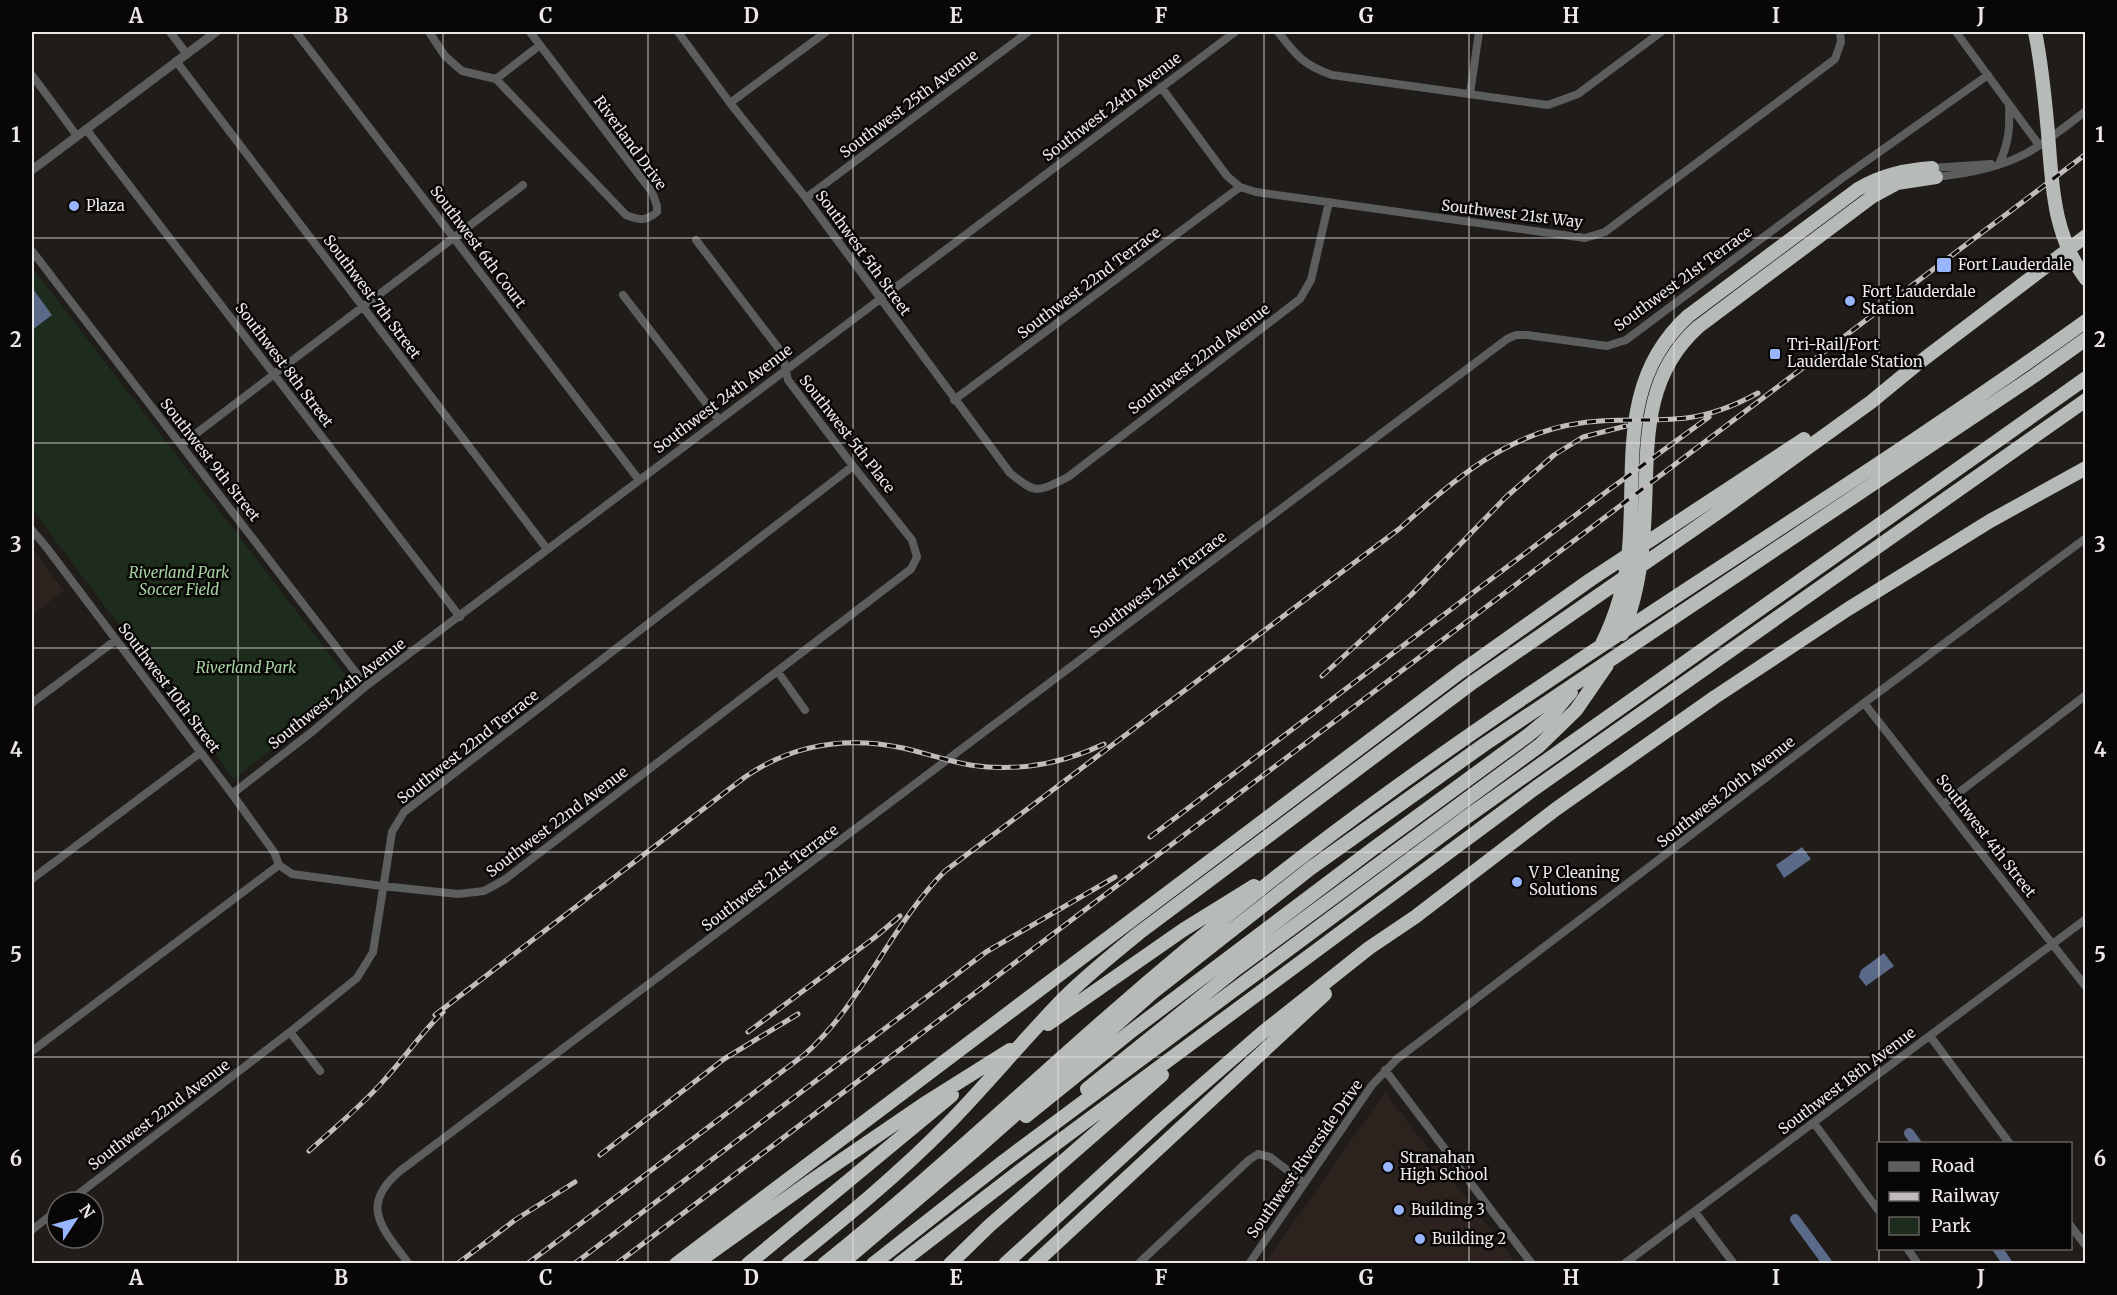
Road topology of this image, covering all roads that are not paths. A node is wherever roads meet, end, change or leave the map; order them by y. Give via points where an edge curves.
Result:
1 (170, 32) edge
2 (216, 32) edge
3 (296, 32) edge
4 (429, 32) edge
5 (530, 32) edge
6 (678, 32) edge
7 (826, 32) edge
8 (1028, 32) edge
9 (1235, 32) edge
10 (1278, 32) edge
11 (1479, 32) edge
12 (1661, 32) edge
13 (1840, 32) edge
14 (1956, 32) edge
15 (2035, 32) edge
16 (540, 45) junction
17 (186, 54) junction
18 (176, 62) junction
19 (32, 75) edge
20 (1988, 75) junction
21 (496, 80) junction
22 (1161, 87) junction
23 (1470, 94) junction
24 (2009, 103) junction
25 (730, 104) junction
26 (2085, 111) edge
27 (86, 129) junction
28 (77, 136) junction
29 (2039, 145) junction
30 (1999, 164) junction
31 (32, 170) edge
32 (1934, 172) junction
33 (523, 184) dead end
34 (1240, 187) junction
35 (806, 198) junction
36 (1329, 202) junction
37 (2085, 236) edge
38 (453, 237) junction
39 (696, 240) dead end
40 (32, 251) edge
41 (2085, 279) edge
42 (623, 295) dead end
43 (880, 299) junction
44 (362, 307) junction
45 (2085, 321) edge
46 (2085, 339) edge
47 (1916, 365) junction
48 (784, 370) junction
49 (274, 374) junction
50 (2085, 378) edge
51 (954, 400) junction
52 (2085, 400) edge
53 (719, 420) junction
54 (182, 445) junction
55 (853, 466) junction
56 (2085, 468) edge
57 (639, 480) junction
58 (1029, 489) joint
59 (32, 530) edge
60 (2085, 538) edge
61 (547, 549) junction
62 (917, 557) joint
63 (460, 617) junction
64 (116, 640) junction
65 (778, 672) junction
66 (366, 686) junction
67 (2085, 695) edge
68 (32, 703) edge
69 (1864, 703) junction
70 (805, 710) dead end
71 (200, 753) junction
72 (1490, 772) junction
73 (232, 794) junction
74 (1944, 804) junction
75 (1306, 853) junction
76 (279, 865) junction
77 (32, 879) edge
78 (382, 886) junction
79 (1414, 916) junction
80 (2085, 919) edge
81 (2052, 944) junction
82 (2085, 987) edge
83 (1224, 1019) junction
84 (290, 1032) junction
85 (1930, 1036) junction
86 (32, 1051) edge
87 (993, 1061) junction
88 (1385, 1070) junction
89 (320, 1071) dead end
90 (1814, 1123) junction
91 (2009, 1142) edge
92 (1004, 1161) junction
93 (1304, 1183) junction
94 (84, 1190) edge
95 (1877, 1209) edge
96 (905, 1210) junction
97 (1695, 1212) junction
98 (45, 1220) edge
99 (2072, 1229) edge
100 (32, 1230) edge
101 (2085, 1246) edge
102 (1908, 1250) edge
103 (409, 1263) edge
104 (676, 1263) edge
105 (695, 1263) edge
106 (748, 1263) edge
107 (788, 1263) edge
108 (824, 1263) edge
109 (841, 1263) edge
110 (873, 1263) edge
111 (899, 1263) edge
112 (950, 1263) edge
113 (1005, 1263) edge
114 (1034, 1263) edge
115 (1138, 1263) edge
116 (1249, 1263) edge
117 (1532, 1263) edge
118 (1624, 1263) edge
119 (1734, 1263) edge
120 (1918, 1263) edge

1 - 17 street
2 - 17 street
3 - 38 street, Southwest 6th Court
4 - 21 street via 445,56 462,71
5 - 16 street
6 - 25 street, Southwest 5th Street
7 - 25 street
8 - 35 street, Southwest 25th Avenue
9 - 22 street, Southwest 24th Avenue
10 - 23 street via 1296,56 1332,75
11 - 23 street
12 - 23 street via 1578,94 1548,105
13 - 36 street, Southwest 21st Way via 1835,58 1605,232 1585,238
14 - 20 street
15 - 41 highway via 2056,214 2069,253
16 - 21 street
16 - 21 street, Riverland Drive via 652,192 657,206 652,217 643,220 626,215
17 - 18 street
18 - 27 street
18 - 44 street, Southwest 7th Street
19 - 28 street
20 - 24 street
20 - 103 street, Southwest 21st Terrace via 1626,340 1607,346 1527,335 1507,339 400,1171 385,1185 377,1202 377,1214
22 - 34 street via 1227,176
22 - 43 street, Southwest 24th Avenue
24 - 29 street
24 - 30 street via 2009,138
25 - 35 street, Southwest 5th Street
26 - 29 street
27 - 28 street
27 - 49 street, Southwest 8th Street
28 - 31 street
29 - 30 street
30 - 32 street
32 - 72 highway via 1881,191 1691,333 1670,359 1657,386 1650,416 1639,581 1628,620 1612,656 1585,699 1558,729 1539,746
32 - 72 highway via 1895,172 1866,184 1680,323 1660,349 1645,378 1635,419 1629,548 1615,614 1586,673 1558,708
33 - 38 street
34 - 36 street, Southwest 21st Way
34 - 51 street, Southwest 22nd Terrace
35 - 43 street, Southwest 5th Street
36 - 58 street, Southwest 22nd Avenue via 1311,280 1300,299 1068,477 1045,489
37 - 47 highway
38 - 44 street
38 - 57 street, Southwest 6th Court
39 - 48 street, Southwest 5th Place via 782,353
40 - 54 street, Southwest 9th Street
42 - 53 street
43 - 48 street, Southwest 24th Avenue
43 - 51 street, Southwest 5th Street
44 - 49 street
44 - 61 street, Southwest 7th Street
45 - 75 highway via 1496,717
46 - 96 highway via 1485,744 1318,862 1152,993
47 - 104 highway via 1590,580 1477,660
47 - 107 highway via 1760,482 1472,683 1139,933 1064,998 924,1149
48 - 53 street, Southwest 24th Avenue
48 - 55 street, Southwest 5th Place
49 - 54 street
49 - 63 street, Southwest 8th Street
50 - 92 highway via 1471,813
51 - 58 street, Southwest 5th Street via 1010,473
52 - 83 highway via 1543,782
53 - 57 street, Southwest 24th Avenue
54 - 66 street, Southwest 9th Street
55 - 62 street, Southwest 5th Place via 912,540
55 - 78 street, Southwest 22nd Terrace via 404,813 392,832
56 - 79 highway via 1910,570 1715,697
57 - 61 street, Southwest 24th Avenue
59 - 64 street, Southwest 10th Street
60 - 69 street, Southwest 20th Avenue
61 - 63 street, Southwest 24th Avenue
62 - 65 street, Southwest 22nd Avenue via 911,569
63 - 66 street, Southwest 24th Avenue
64 - 68 street
64 - 71 street, Southwest 10th Street
65 - 70 street
65 - 78 street, Southwest 22nd Avenue via 504,880 484,891 458,894
66 - 73 street, Southwest 24th Avenue
67 - 74 street
69 - 74 street, Southwest 4th Street
69 - 88 street, Southwest 20th Avenue
71 - 73 street, Southwest 10th Street
71 - 77 street
72 - 92 highway via 1218,983
72 - 96 highway via 1365,855 1137,1027 940,1187
73 - 76 street, Southwest 10th Street via 274,852
74 - 81 street, Southwest 4th Street
75 - 87 highway via 1183,930
75 - 108 highway via 1146,984
76 - 78 street via 292,873
76 - 86 street
78 - 84 street, Southwest 22nd Avenue via 373,952 357,978
79 - 113 highway via 1240,1052
79 - 114 highway
80 - 81 street, Southwest 18th Avenue
81 - 82 street, Southwest 4th Street
81 - 85 street, Southwest 18th Avenue
83 - 111 highway
83 - 112 highway
84 - 89 street
84 - 94 street, Southwest 22nd Avenue
85 - 90 street, Southwest 18th Avenue
85 - 91 street
87 - 105 highway via 924,1104
87 - 106 highway
88 - 93 street, Southwest Riverside Drive
88 - 117 street
90 - 95 street
90 - 97 street, Southwest 18th Avenue
92 - 110 highway
93 - 115 street via 1270,1157 1258,1154
93 - 116 street, Southwest Riverside Drive
96 - 109 highway
97 - 118 street, Southwest 18th Avenue
97 - 119 street
98 - 100 street
99 - 101 street
102 - 120 street

